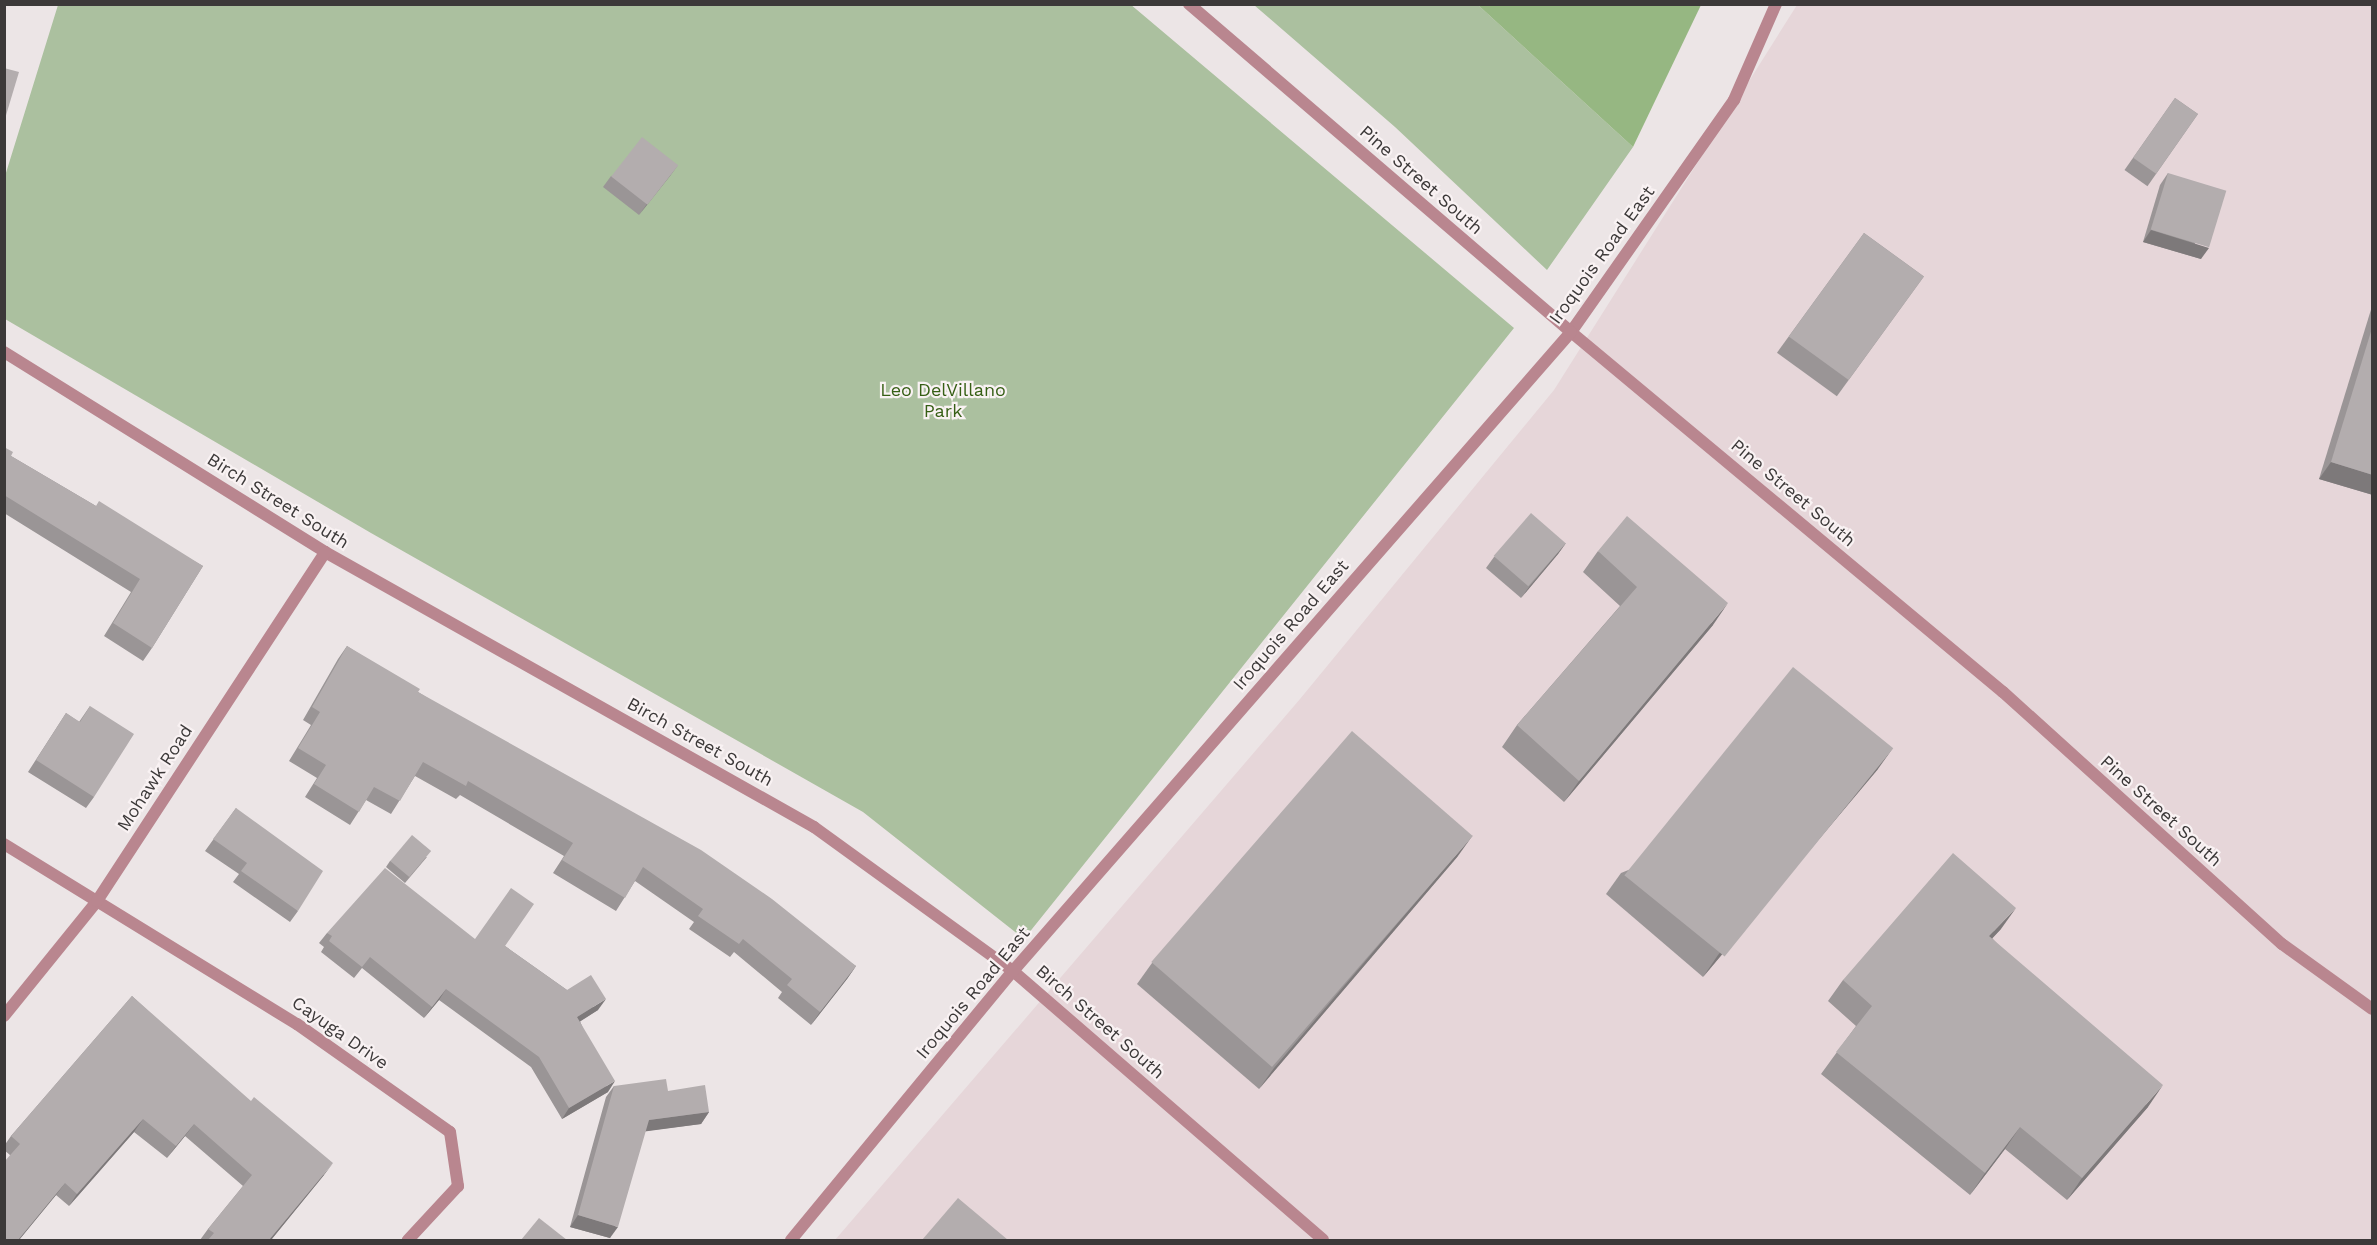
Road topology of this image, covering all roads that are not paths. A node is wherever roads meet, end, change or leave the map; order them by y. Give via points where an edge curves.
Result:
1 (1189, 4) edge
2 (1776, 4) edge
3 (1571, 332) junction
4 (4, 352) edge
5 (325, 552) junction
6 (4, 844) edge
7 (97, 901) junction
8 (1013, 971) junction
9 (2373, 1009) edge
10 (4, 1016) edge
11 (408, 1240) edge
12 (791, 1240) edge
13 (1323, 1240) edge

1 - 3 street, Pine Street South
2 - 3 street, Iroquois Road East via 1734,100
3 - 8 street, Iroquois Road East
3 - 9 street, Pine Street South via 2003,692 2282,944
4 - 5 street, Birch Street South
5 - 7 street, Mohawk Road
5 - 8 street, Birch Street South via 814,827
6 - 7 street
7 - 10 street, Mohawk Road
7 - 11 street, Cayuga Drive via 297,1023 450,1132 458,1186
8 - 12 street, Iroquois Road East
8 - 13 street, Birch Street South

